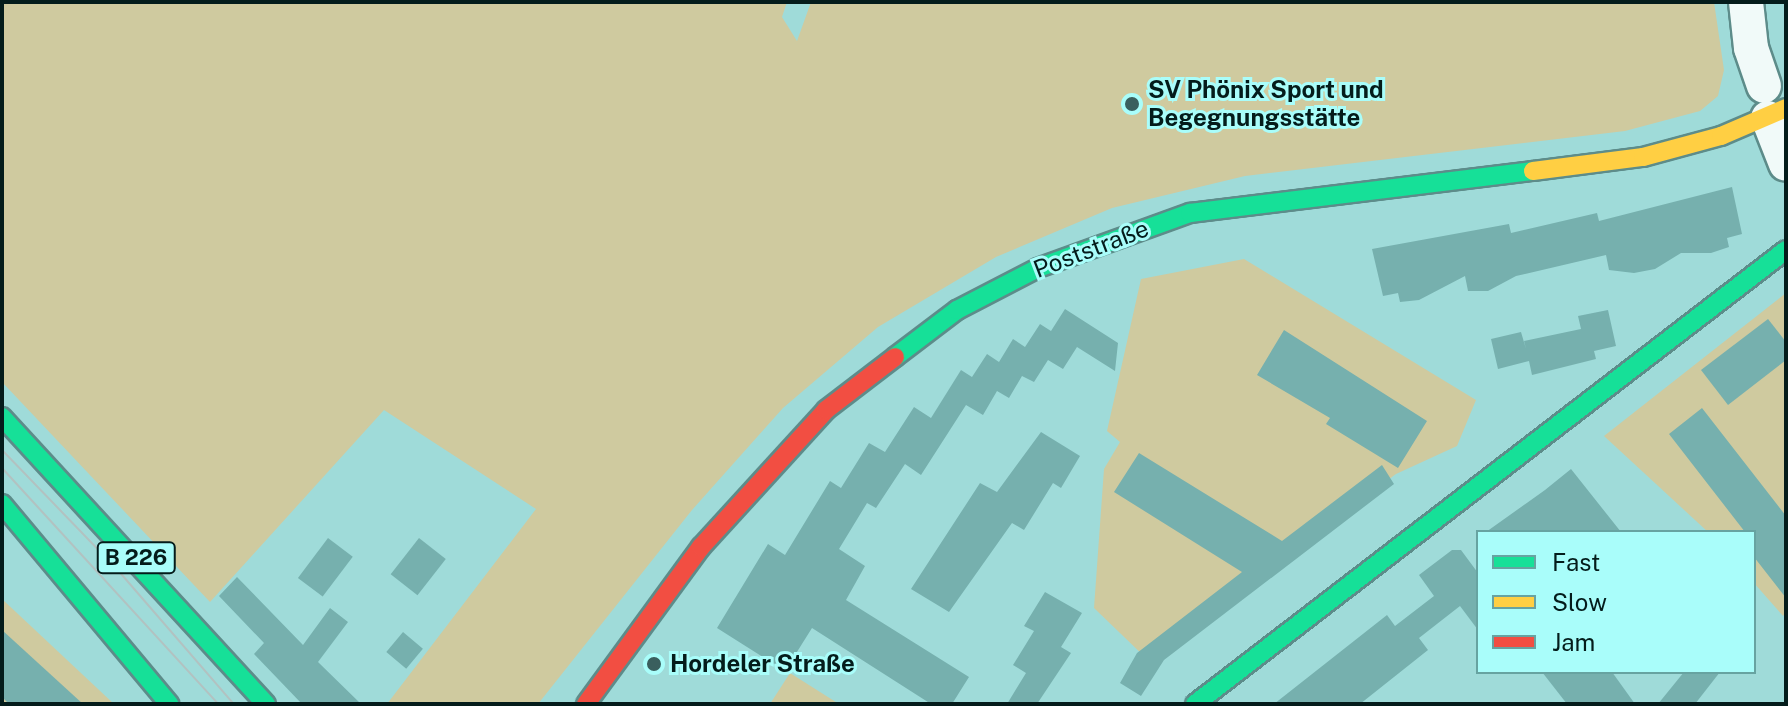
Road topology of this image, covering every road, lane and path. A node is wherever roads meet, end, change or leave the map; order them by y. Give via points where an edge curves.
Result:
1 (1746, 2) edge
2 (1773, 104) edge
3 (1786, 164) edge
4 (1786, 250) edge
5 (2, 417) edge
6 (2, 504) edge
7 (1200, 703) edge
8 (169, 704) edge
9 (266, 704) edge
10 (586, 704) edge

1 - 2 street via 1751,48
2 - 3 street
2 - 10 street, Poststraße via 1721,136 1630,159 1190,213 1038,268 957,310 826,410 701,547
4 - 7 street
5 - 9 street, B 226
6 - 8 street, B 226

